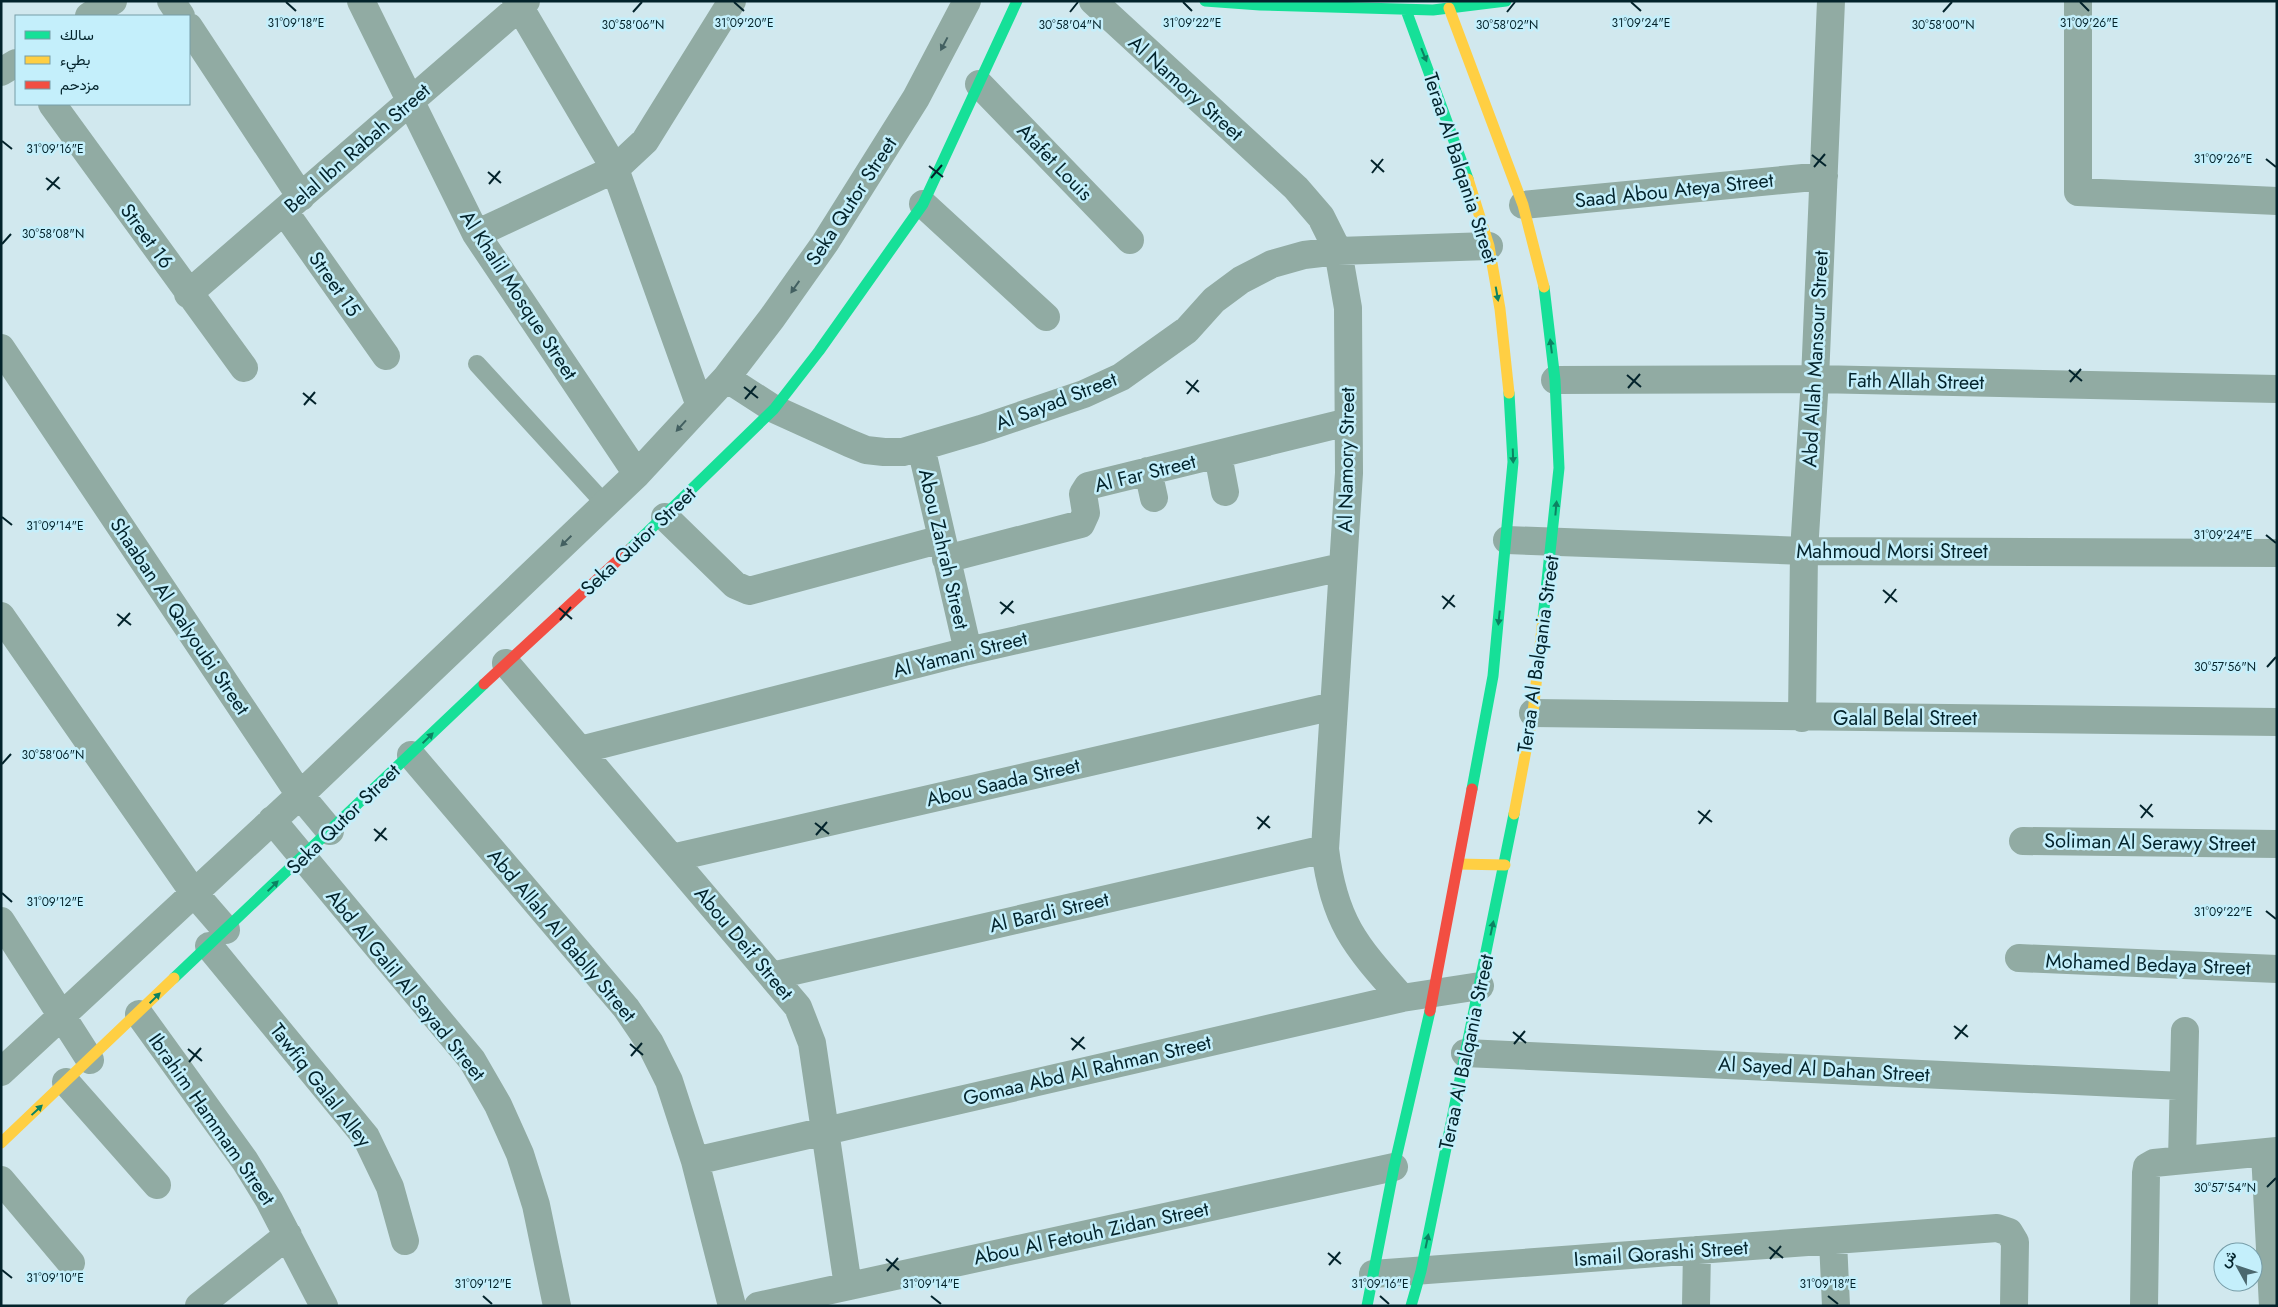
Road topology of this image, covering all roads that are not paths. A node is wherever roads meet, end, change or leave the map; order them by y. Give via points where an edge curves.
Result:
1 (113, 1) edge
2 (171, 1) edge
3 (361, 1) edge
4 (732, 1) edge
5 (967, 1) edge
6 (1017, 1) edge
7 (1092, 1) edge
8 (1205, 1) edge
9 (1506, 1) edge
10 (1831, 1) edge
11 (2078, 1) edge
12 (520, 3) edge
13 (1433, 6) edge
14 (1449, 8) junction
15 (1406, 10) junction
16 (91, 15) edge
17 (180, 15) edge
18 (190, 30) edge
19 (15, 63) edge
20 (1, 72) edge
21 (978, 84) junction
22 (410, 103) junction
23 (53, 105) edge
24 (615, 169) junction
25 (1824, 176) junction
26 (2277, 201) edge
27 (293, 204) junction
28 (923, 204) junction
29 (1524, 205) junction
30 (476, 234) junction
31 (1130, 240) dead end
32 (1489, 246) junction
33 (1338, 251) junction
34 (188, 294) junction
35 (1046, 318) dead end
36 (1, 348) edge
37 (386, 356) dead end
38 (477, 364) dead end
39 (244, 368) dead end
40 (726, 378) junction
41 (1815, 379) junction
42 (1555, 380) junction
43 (2277, 389) edge
44 (700, 406) junction
45 (774, 409) junction
46 (1348, 422) junction
47 (921, 447) junction
48 (1218, 455) junction
49 (1148, 471) junction
50 (637, 474) junction
51 (1225, 492) dead end
52 (1154, 498) dead end
53 (605, 504) junction
54 (665, 517) junction
55 (1508, 540) junction
56 (1553, 541) junction
57 (944, 549) junction
58 (1804, 551) junction
59 (2277, 553) edge
60 (1342, 567) junction
61 (1, 616) edge
62 (968, 652) junction
63 (506, 663) junction
64 (1334, 706) junction
65 (1533, 713) junction
66 (1802, 718) junction
67 (2277, 722) edge
68 (580, 750) junction
69 (411, 755) junction
70 (300, 795) junction
71 (272, 820) junction
72 (330, 831) junction
73 (2023, 841) dead end
74 (2277, 844) edge
75 (1325, 849) junction
76 (303, 857) junction
77 (672, 858) junction
78 (1458, 864) junction
79 (1505, 864) junction
80 (194, 893) junction
81 (1, 921) edge
82 (218, 938) junction
83 (2019, 958) dead end
84 (2277, 969) edge
85 (772, 976) junction
86 (1480, 986) junction
87 (1434, 993) junction
88 (1402, 998) junction
89 (139, 1014) junction
90 (61, 1015) junction
91 (2185, 1031) dead end
92 (1465, 1053) junction
93 (90, 1060) junction
94 (1, 1072) edge
95 (66, 1082) junction
96 (2183, 1086) junction
97 (826, 1130) junction
98 (1, 1143) edge
99 (2271, 1152) edge
100 (695, 1161) junction
101 (2169, 1161) junction
102 (1394, 1167) junction
103 (1, 1180) edge
104 (157, 1185) dead end
105 (288, 1235) junction
106 (405, 1241) dead end
107 (1833, 1241) junction
108 (1697, 1250) junction
109 (71, 1263) dead end
110 (1421, 1271) junction
111 (1373, 1274) junction
112 (848, 1286) junction
113 (199, 1306) edge
114 (324, 1306) edge
115 (557, 1306) edge
116 (732, 1306) edge
117 (758, 1306) edge
118 (1367, 1306) edge
119 (1411, 1306) edge
120 (1696, 1306) edge
121 (1836, 1306) edge
122 (2014, 1306) edge
123 (2144, 1306) edge
124 (2273, 1306) edge

1 - 16 street
2 - 17 street
3 - 22 street, Al Khalil Mosque Street
4 - 24 street via 645,141
5 -> 40 street, Seka Qutor Street via 916,98 825,243
6 - 21 street, Seka Qutor Street
7 - 33 street, Al Namory Street via 1296,188 1321,217
8 - 15 street
9 - 14 street
10 - 25 street, Abd Allah Mansour Street
11 - 26 street via 2078,192
12 - 22 street, Belal Ibn Rabah Street
12 - 24 street
13 - 14 street
13 - 15 street
14 - 29 street, Teraa Al Balqania Street
15 -> 32 street, Teraa Al Balqania Street via 1462,158
18 - 27 street, Street 15
19 - 20 street
21 - 28 street, Seka Qutor Street
21 - 31 street, Atafet Louis
22 - 27 street, Belal Ibn Rabah Street
22 - 30 street, Al Khalil Mosque Street
23 - 34 street, Street 16
24 - 30 street
24 - 44 street
25 - 29 street, Saad Abou Ateya Street
25 - 41 street, Abd Allah Mansour Street
27 - 34 street, Belal Ibn Rabah Street
27 - 37 street, Street 15
28 - 35 street
28 - 45 street, Seka Qutor Street
42 -> 29 street, Teraa Al Balqania Street via 1545,293
30 - 50 street, Al Khalil Mosque Street
32 - 33 street, Al Sayad Street
32 -> 55 street, Teraa Al Balqania Street via 1509,385 1513,462
33 - 46 street, Al Namory Street via 1348,308
33 - 47 street, Al Sayad Street via 1280,262 1241,280 1214,300 1187,330 1121,377 1084,394
34 - 39 street, Street 16
36 - 70 street, Shaaban Al Qalyoubi Street
38 - 53 lane
40 - 44 street, Seka Qutor Street
40 - 45 street, Al Sayad Street
41 - 42 street, Fath Allah Street
41 - 43 street, Fath Allah Street
41 - 58 street, Abd Allah Mansour Street
56 -> 42 street, Teraa Al Balqania Street via 1559,468
44 -> 50 street, Seka Qutor Street
45 - 47 street, Al Sayad Street via 866,450 903,452
45 - 54 street, Seka Qutor Street
46 - 48 street, Al Far Street
46 - 60 street, Al Namory Street via 1349,474
47 - 57 street, Abou Zahrah Street
48 - 49 street, Al Far Street
48 - 51 street
49 - 52 street
49 - 57 street, Al Far Street via 1088,486 1082,497 1086,517 1077,526
50 - 53 street, Seka Qutor Street
53 -> 70 street, Seka Qutor Street
54 - 57 street, Al Far Street via 735,585 749,592
54 - 63 street, Seka Qutor Street
55 - 56 street, Mahmoud Morsi Street
55 -> 78 street, Teraa Al Balqania Street via 1493,676
56 - 58 street, Mahmoud Morsi Street
56 - 65 street, Teraa Al Balqania Street
57 - 62 street, Abou Zahrah Street
58 - 59 street, Mahmoud Morsi Street
58 - 66 street, Abd Allah Mansour Street
60 - 62 street, Al Yamani Street
60 - 64 street, Al Namory Street
61 - 80 street, Tawfiq Galal Alley
62 - 68 street, Al Yamani Street
63 - 68 street, Abou Deif Street
69 -> 63 street, Seka Qutor Street
64 - 75 street, Al Namory Street
64 - 77 street, Abou Saada Street
65 - 66 street, Galal Belal Street
65 - 79 street, Teraa Al Balqania Street
66 - 67 street, Galal Belal Street
68 - 77 street, Abou Deif Street
69 - 72 street, Seka Qutor Street
69 - 100 street, Abd Allah Al Bablly Street via 626,1008 650,1043 669,1081
70 - 71 street, Seka Qutor Street
70 - 72 street, Shaaban Al Qalyoubi Street
71 - 76 street, Abd Al Galil Al Sayad Street
71 - 80 street, Seka Qutor Street
72 - 76 street, Seka Qutor Street
73 - 74 street, Soliman Al Serawy Street
75 - 85 street, Al Bardi Street
75 - 88 street, Al Namory Street via 1329,882 1354,942
82 -> 76 street, Seka Qutor Street
76 - 115 street, Abd Al Galil Al Sayad Street via 472,1060 498,1105 520,1154 536,1205
77 - 85 street, Abou Deif Street
78 - 79 street
78 - 87 street, Teraa Al Balqania Street
86 -> 79 street, Teraa Al Balqania Street
80 - 82 street, Tawfiq Galal Alley
80 - 90 street, Seka Qutor Street
81 - 90 street
89 -> 82 street, Seka Qutor Street
82 - 106 street, Tawfiq Galal Alley via 366,1137 390,1186
83 - 84 street, Mohamed Bedaya Street
85 - 97 street, Abou Deif Street via 788,992 806,1024
86 - 87 street, Gomaa Abd Al Rahman Street
86 - 92 street, Teraa Al Balqania Street
87 - 88 street, Gomaa Abd Al Rahman Street
87 - 102 street, Teraa Al Balqania Street
88 - 97 street, Gomaa Abd Al Rahman Street
89 - 93 street, Seka Qutor Street
89 - 105 street, Ibrahim Hammam Street via 245,1160
90 - 93 street
90 - 94 street, Seka Qutor Street
91 - 96 street
92 - 96 street, Al Sayed Al Dahan Street
110 -> 92 street, Teraa Al Balqania Street
93 - 95 street, Seka Qutor Street
98 -> 95 street, Seka Qutor Street
95 - 104 street
96 - 101 street
97 - 100 street, Gomaa Abd Al Rahman Street
97 - 112 street, Abou Deif Street
99 - 101 street
99 - 124 street
100 - 116 street, Abd Allah Al Bablly Street
101 - 123 street via 2151,1164 2146,1169
102 - 111 street, Teraa Al Balqania Street
102 - 112 street, Abou Al Fetouh Zidan Street
103 - 109 street
105 - 113 street
105 - 114 street, Ibrahim Hammam Street
107 - 108 street, Ismail Qorashi Street
107 - 121 street
107 - 122 street, Ismail Qorashi Street via 1997,1228 2009,1232 2015,1242
108 - 110 street, Ismail Qorashi Street
108 - 120 street
110 - 111 street, Ismail Qorashi Street
110 - 119 street, Teraa Al Balqania Street
111 - 118 street, Teraa Al Balqania Street
112 - 117 street, Abou Al Fetouh Zidan Street

